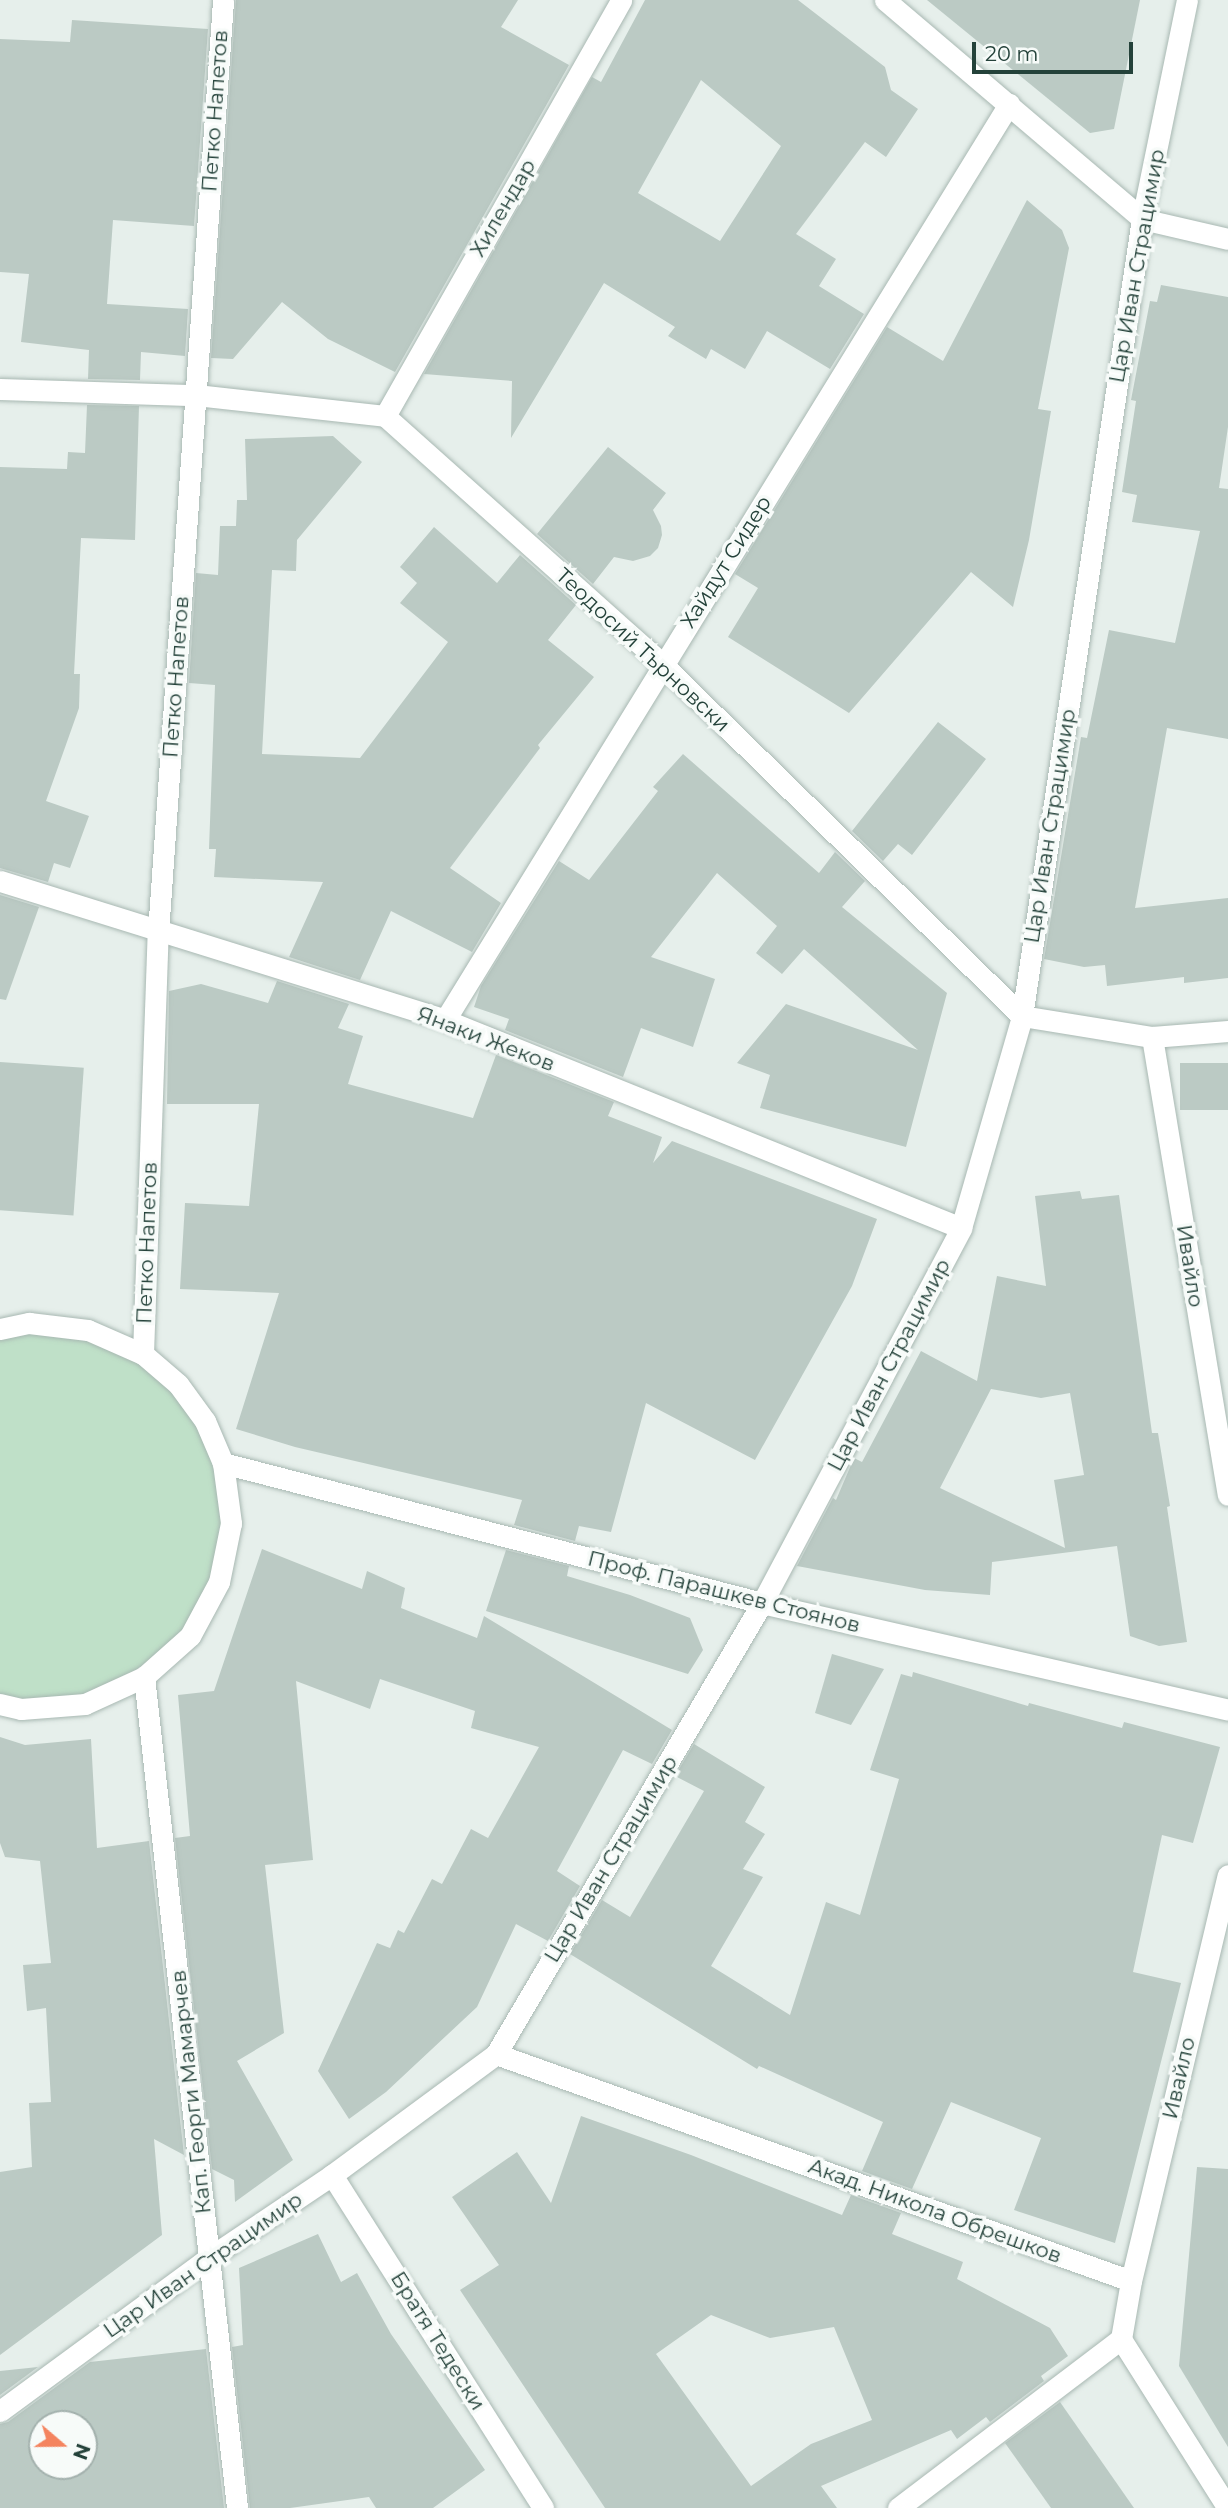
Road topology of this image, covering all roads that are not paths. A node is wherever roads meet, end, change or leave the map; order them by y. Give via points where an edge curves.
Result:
1 (223, 0) edge
2 (621, 0) edge
3 (885, 0) edge
4 (1186, 0) edge
5 (1009, 104) junction
6 (1142, 219) junction
7 (1228, 239) edge
8 (0, 389) edge
9 (196, 395) junction
10 (385, 416) junction
11 (662, 664) junction
12 (0, 881) edge
13 (158, 933) junction
14 (1022, 1016) junction
15 (445, 1020) junction
16 (1228, 1031) edge
17 (1152, 1037) junction
18 (961, 1228) junction
19 (0, 1329) edge
20 (143, 1354) junction
21 (223, 1462) junction
22 (1228, 1495) edge
23 (762, 1603) junction
24 (144, 1677) junction
25 (0, 1704) edge
26 (1228, 1710) edge
27 (1228, 1875) edge
28 (496, 2054) junction
29 (332, 2175) junction
30 (209, 2257) junction
31 (1131, 2281) junction
32 (1121, 2339) junction
33 (0, 2411) edge
34 (237, 2508) edge
35 (543, 2508) edge
36 (898, 2508) edge
37 (1228, 2508) edge

1 - 9 street, Петко Напетов
2 - 10 street, Хилендар
3 - 5 street
4 - 6 street, Цар Иван Страцимир
5 - 6 street
5 - 11 street, Хайдут Сидер
6 - 7 street
6 - 14 street, Цар Иван Страцимир
8 - 9 street
9 - 10 street
9 - 13 street, Петко Напетов
10 - 11 street, Теодосий Търновски
11 - 14 street, Теодосий Търновски
11 - 15 street, Хайдут Сидер
12 - 13 street, Янаки Жеков
13 - 15 street, Янаки Жеков
13 - 20 street, Петко Напетов
14 - 17 street
14 - 18 street, Цар Иван Страцимир
15 - 18 street, Янаки Жеков
16 - 17 street
17 - 22 street, Ивайло
18 - 23 street, Цар Иван Страцимир
19 - 20 street via 29,1323 88,1330
20 - 21 street via 178,1384 205,1421
21 - 23 street, Проф. Парашкев Стоянов
21 - 24 street via 231,1523 219,1582 190,1636
23 - 26 street, Проф. Парашкев Стоянов
23 - 28 street, Цар Иван Страцимир
24 - 25 street via 85,1704 21,1709
24 - 30 street, Кап. Георги Мамарчев
27 - 31 street, Ивайло
28 - 29 street, Цар Иван Страцимир
28 - 31 street, Акад. Никола Обрешков
29 - 30 street, Цар Иван Страцимир
29 - 35 street, Братя Тедески
30 - 33 street, Цар Иван Страцимир
30 - 34 street, Кап. Георги Мамарчев
31 - 32 street
32 - 36 street
32 - 37 street

